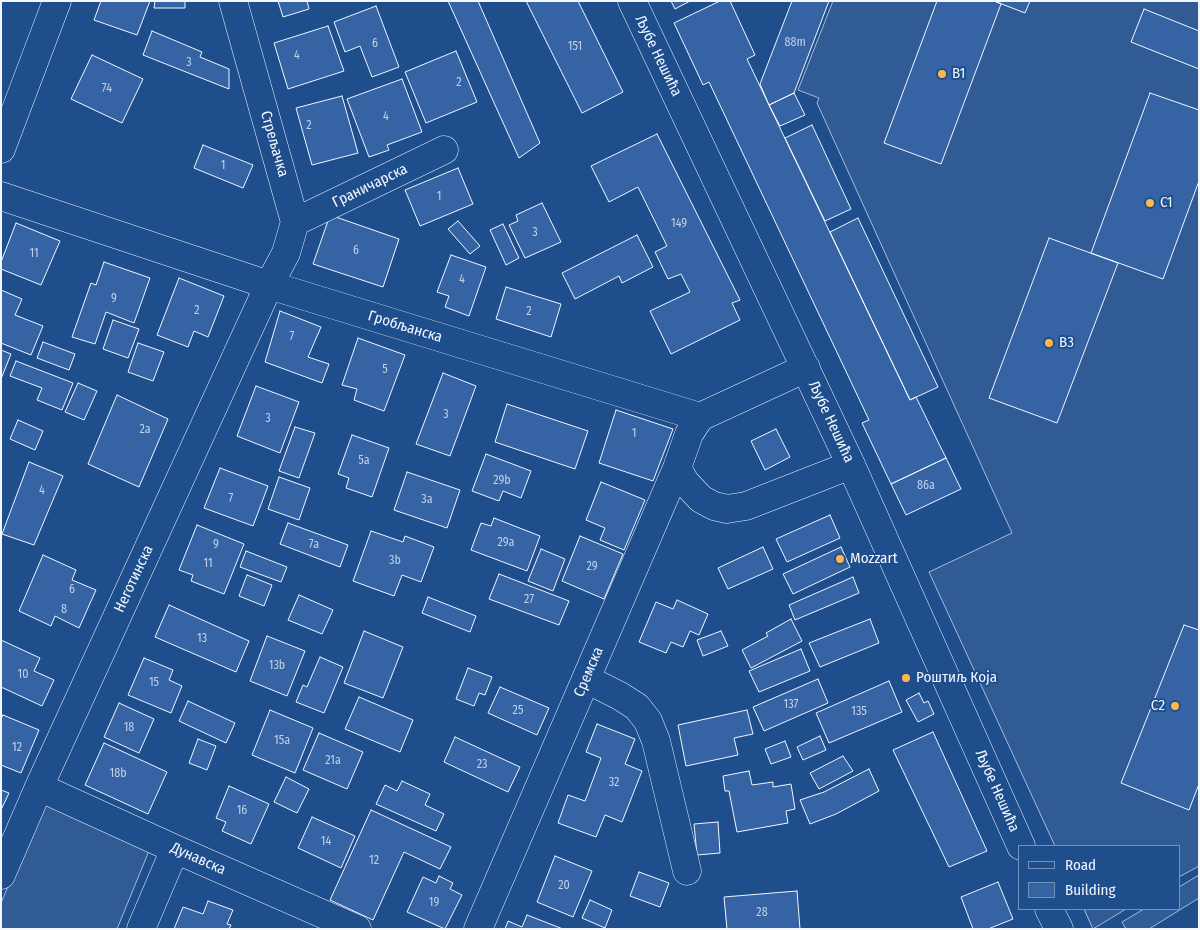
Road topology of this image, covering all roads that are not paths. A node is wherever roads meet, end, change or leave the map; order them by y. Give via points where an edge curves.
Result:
1 (57, 1) edge
2 (233, 1) edge
3 (632, 1) edge
4 (9, 105) edge
5 (1, 150) edge
6 (444, 150) dead end
7 (1, 196) edge
8 (296, 222) junction
9 (270, 285) junction
10 (806, 368) junction
11 (700, 417) junction
12 (850, 465) junction
13 (677, 468) junction
14 (586, 679) junction
15 (39, 788) junction
16 (1021, 845) edge
17 (175, 849) junction
18 (687, 871) dead end
19 (1, 875) edge
20 (1050, 910) edge
21 (141, 929) edge
22 (357, 929) edge
23 (478, 929) edge
24 (1059, 929) edge

1 - 4 street
2 - 8 street, Стрељачка
3 - 10 street, Љубе Нешића
4 - 5 street
6 - 8 street, Граничарска
7 - 9 street, Гробљанска
8 - 9 street via 286,253
9 - 11 street, Гробљанска
9 - 15 street, Неготинска
10 - 11 street
10 - 12 street, Љубе Нешића
11 - 13 street, Сремска via 689,434
12 - 13 street via 746,506 727,509 701,499
12 - 16 street, Љубе Нешића
13 - 14 street, Сремска
14 - 18 street via 638,707 648,721 656,741
14 - 23 street, Сремска
15 - 17 street, Дунавска
15 - 19 street, Неготинска
17 - 21 street
17 - 22 street, Дунавска
20 - 24 street

